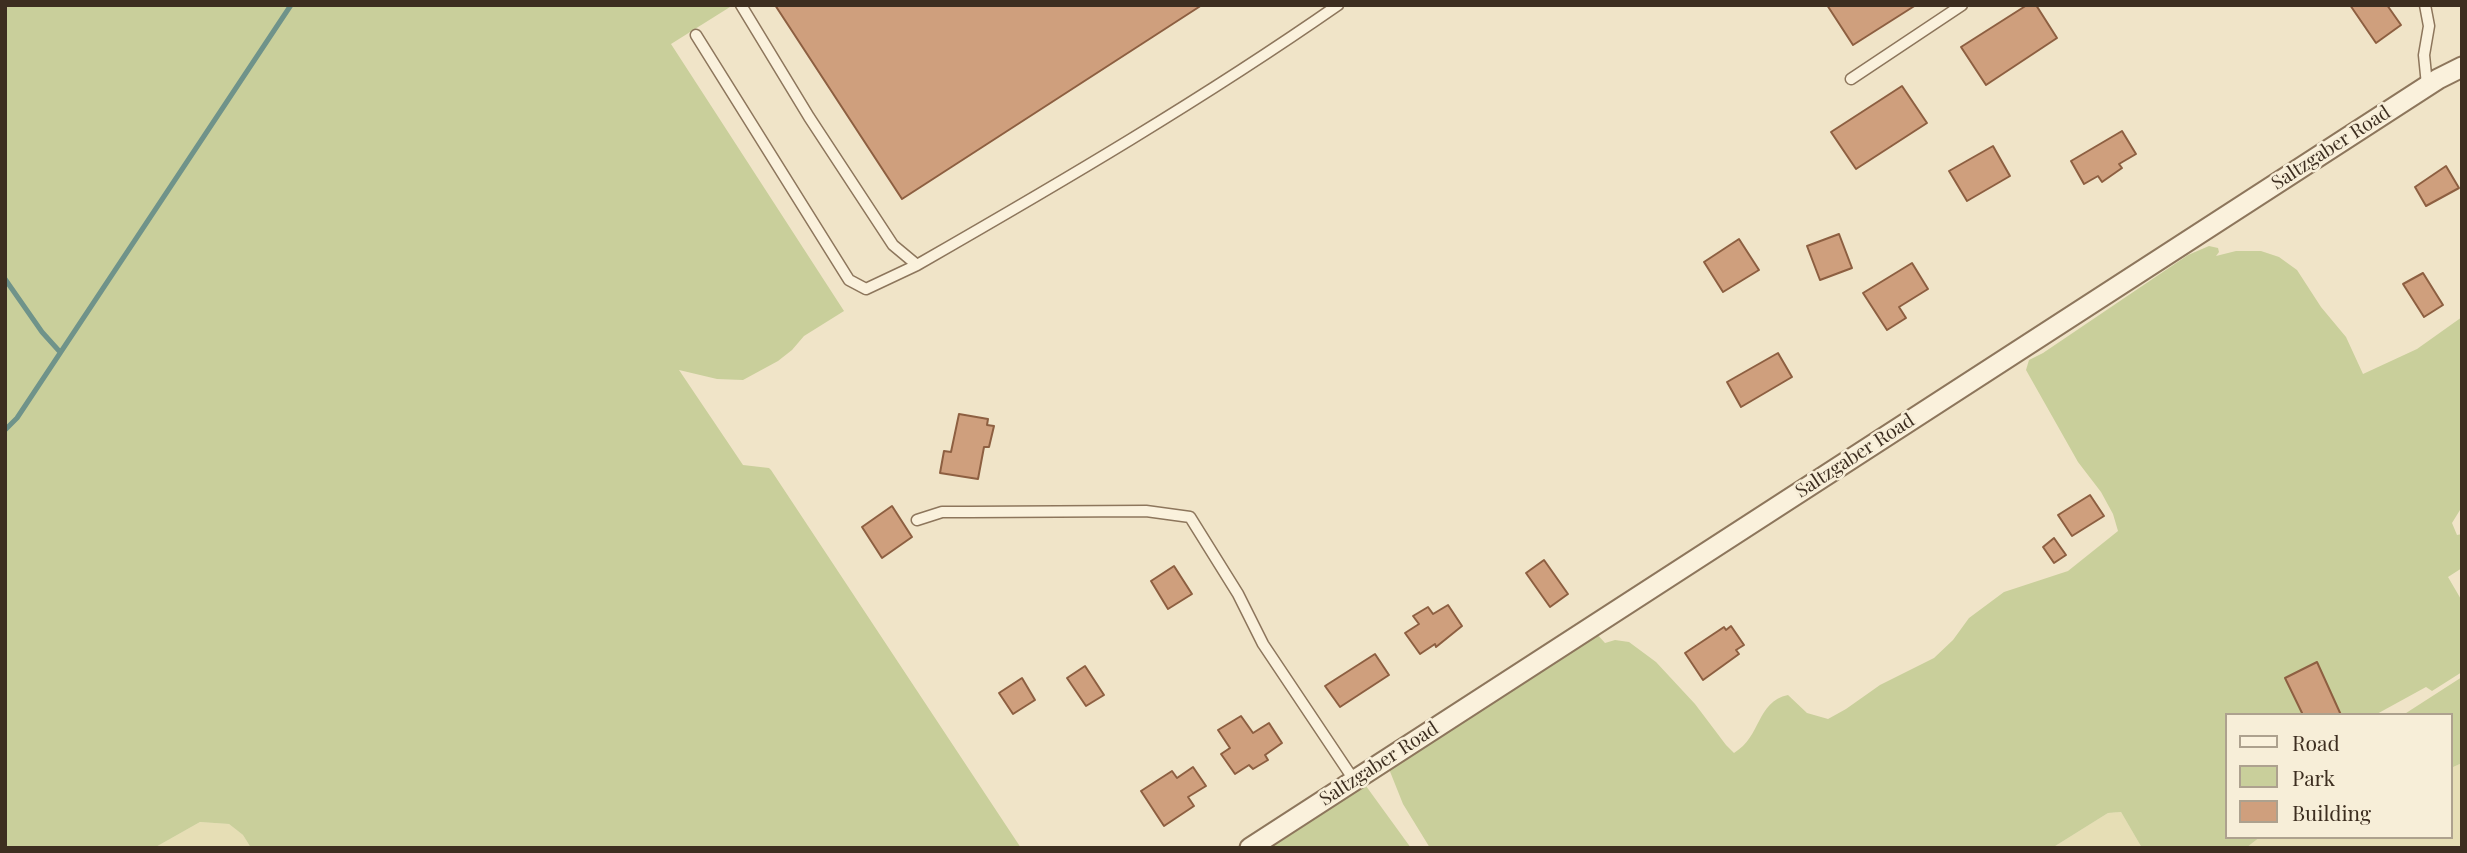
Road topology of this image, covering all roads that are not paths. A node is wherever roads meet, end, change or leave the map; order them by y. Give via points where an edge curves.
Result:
1 (741, 5) edge
2 (1338, 5) edge
3 (1962, 5) edge
4 (2425, 5) edge
5 (696, 35) dead end
6 (2462, 67) edge
7 (1851, 79) dead end
8 (2428, 86) junction
9 (917, 265) junction
10 (917, 520) dead end
11 (1354, 780) junction
12 (1250, 848) edge

1 - 9 lane via 893,245
2 - 9 lane via 1252,65
3 - 7 lane
4 - 8 lane
5 - 9 lane via 849,280 866,289
6 - 8 street, Saltzgaber Road
8 - 11 street, Saltzgaber Road
10 - 11 lane via 942,512 1146,511 1190,517 1263,644
11 - 12 street, Saltzgaber Road

